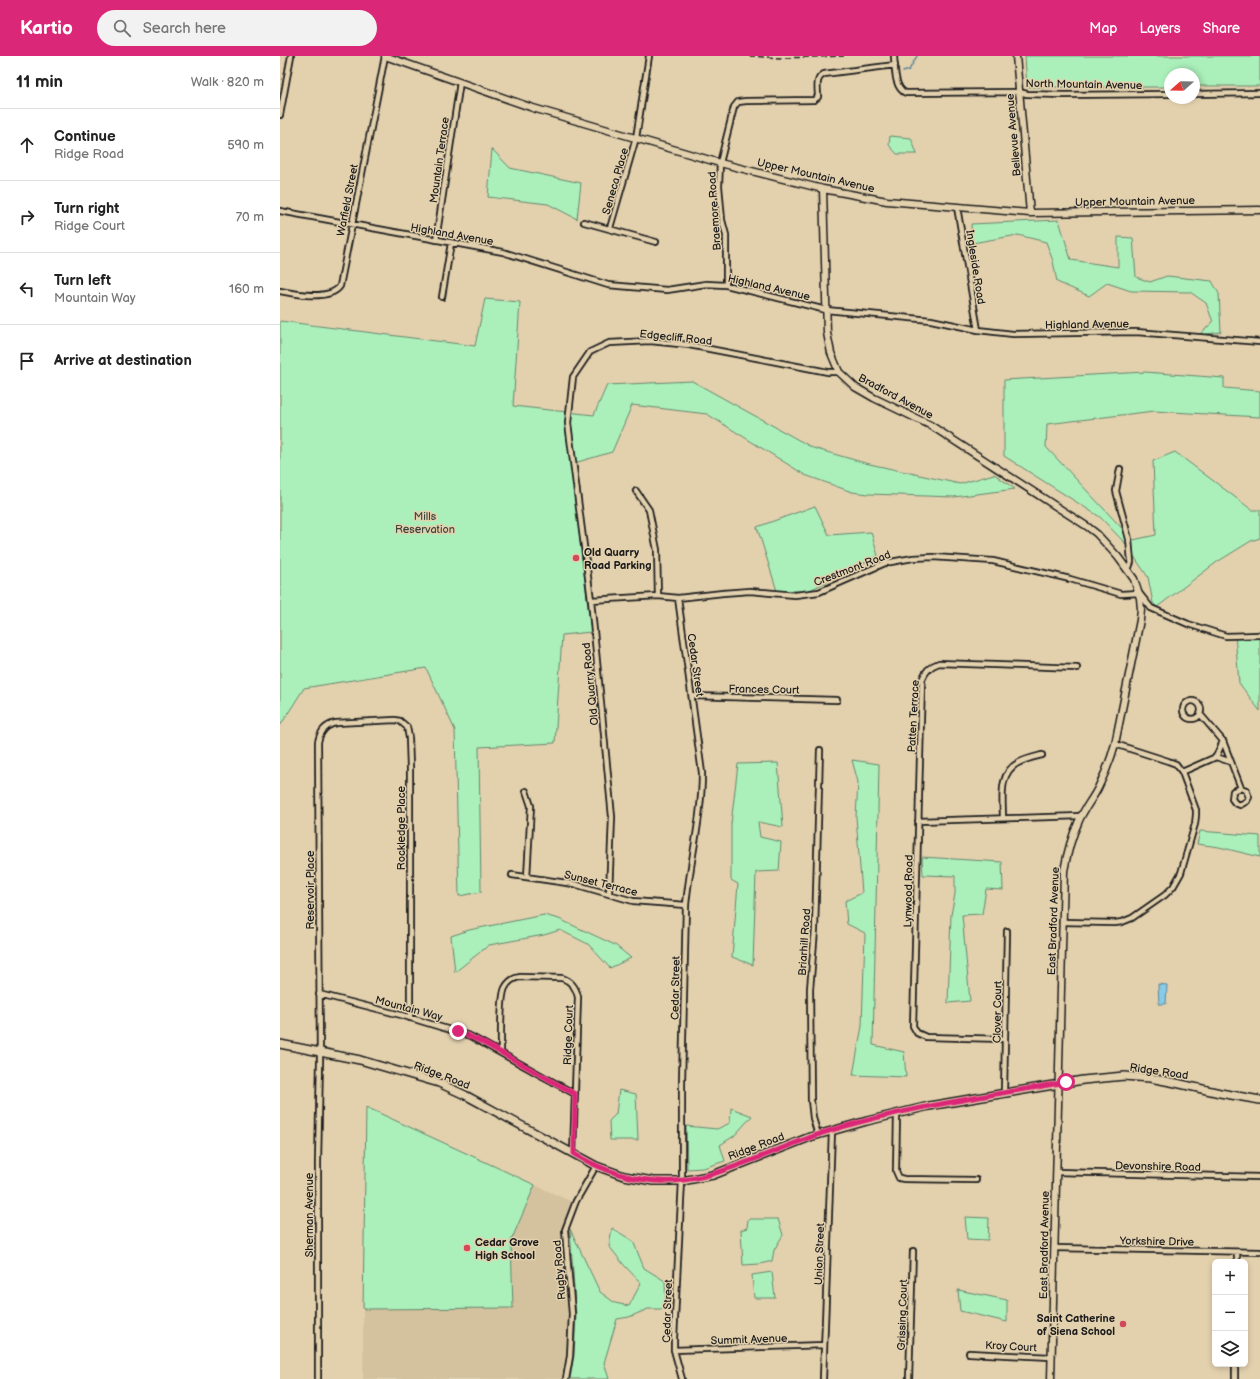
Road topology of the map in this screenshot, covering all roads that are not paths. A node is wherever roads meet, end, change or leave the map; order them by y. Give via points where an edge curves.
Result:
1 (291, 56) edge
2 (385, 56) edge
3 (649, 56) edge
4 (894, 56) edge
5 (1016, 56) edge
6 (895, 65) junction
7 (460, 82) junction
8 (1019, 92) junction
9 (1260, 93) edge
10 (1164, 94) edge
11 (1200, 94) edge
12 (280, 115) edge
13 (636, 138) junction
14 (720, 163) junction
15 (823, 189) junction
16 (957, 207) junction
17 (1260, 210) edge
18 (280, 211) edge
19 (1030, 213) junction
20 (584, 222) dead end
21 (352, 224) junction
22 (610, 228) junction
23 (436, 240) junction
24 (656, 242) dead end
25 (451, 243) junction
26 (726, 285) junction
27 (280, 291) edge
28 (442, 297) dead end
29 (826, 310) junction
30 (978, 330) junction
31 (1260, 342) edge
32 (839, 372) junction
33 (1120, 469) dead end
34 (574, 473) joint
35 (636, 491) dead end
36 (1041, 497) joint
37 (1128, 570) junction
38 (1139, 593) junction
39 (658, 596) junction
40 (678, 598) junction
41 (591, 600) junction
42 (1260, 635) edge
43 (1077, 668) dead end
44 (692, 696) junction
45 (836, 700) dead end
46 (1200, 714) junction
47 (323, 730) joint
48 (1223, 741) junction
49 (1115, 744) junction
50 (820, 750) dead end
51 (1042, 754) dead end
52 (1216, 757) junction
53 (1231, 762) junction
54 (1182, 772) junction
55 (1241, 788) dead end
56 (526, 791) dead end
57 (1081, 816) junction
58 (1003, 818) junction
59 (918, 821) junction
60 (512, 875) dead end
61 (527, 877) junction
62 (609, 894) junction
63 (686, 905) junction
64 (1062, 922) junction
65 (1007, 931) dead end
66 (319, 994) junction
67 (410, 1018) junction
68 (1005, 1039) junction
69 (280, 1044) edge
70 (319, 1052) junction
71 (500, 1052) junction
72 (1058, 1084) junction
73 (1004, 1093) junction
74 (575, 1094) junction
75 (1260, 1100) edge
76 (896, 1114) junction
77 (832, 1130) junction
78 (818, 1135) junction
79 (574, 1154) junction
80 (596, 1166) junction
81 (1056, 1172) junction
82 (1260, 1177) edge
83 (682, 1180) junction
84 (976, 1180) dead end
85 (1054, 1248) junction
86 (913, 1251) dead end
87 (1237, 1252) junction
88 (1260, 1252) edge
89 (1237, 1259) edge
90 (824, 1346) junction
91 (674, 1350) junction
92 (969, 1353) dead end
93 (1052, 1357) junction
94 (1236, 1367) edge
95 (318, 1379) edge
96 (566, 1379) edge
97 (682, 1379) edge
98 (823, 1379) edge
99 (909, 1379) edge
100 (1051, 1379) edge
101 (1235, 1379) edge

1 - 12 street
2 - 7 street, Upper Mountain Avenue
2 - 21 street, Warfield Street
3 - 13 street, Seneca Place
4 - 6 street
5 - 8 street, Bellevue Avenue
6 - 8 street, North Mountain Avenue via 899,89 906,93
6 - 14 street, Braemore Road via 824,74 817,80 818,96 814,100 738,102 734,107
7 - 13 street, Upper Mountain Avenue via 533,108
7 - 23 street, Mountain Terrace
8 - 10 street, North Mountain Avenue via 1063,95
8 - 19 street, Bellevue Avenue
9 - 11 street
13 - 14 street, Upper Mountain Avenue
13 - 22 street, Seneca Place
14 - 15 street, Upper Mountain Avenue
14 - 26 street, Braemore Road via 721,213 726,236
15 - 16 street, Upper Mountain Avenue via 887,201
15 - 29 street, Bradford Avenue
16 - 19 street, Upper Mountain Avenue
16 - 30 street, Ingleside Road
17 - 19 street, Upper Mountain Avenue
18 - 21 street, Highland Avenue
20 - 22 street, Seneca Place
21 - 23 street, Highland Avenue
21 - 27 street, Warfield Street via 341,282 337,290 326,295
22 - 24 street, Seneca Place
23 - 25 street, Highland Avenue
25 - 26 street, Highland Avenue via 503,252 608,285 667,290 706,284
25 - 28 street
26 - 29 street, Highland Avenue
29 - 30 street, Highland Avenue via 931,320
29 - 32 street, Bradford Avenue via 828,345
30 - 31 street, Highland Avenue via 1013,334 1136,332
32 - 34 street, Edgecliff Road via 689,345 650,342 609,343 590,352 573,377 568,423
32 - 36 street, Bradford Avenue via 864,393 930,425
33 - 37 street via 1116,491 1129,539 1131,562
34 - 41 street, Old Quarry Road
35 - 39 street via 649,510 657,550
36 - 37 street, East Bradford Avenue via 1088,527
37 - 38 street, East Bradford Avenue
38 - 40 street, Crestmont Road via 1121,594 994,561 933,557 885,563 819,592 795,595 750,591 723,592
38 - 42 street via 1151,608 1188,624 1226,636
38 - 49 street, East Bradford Avenue via 1141,614
39 - 40 street, Crestmont Road
39 - 41 street, Crestmont Road
40 - 44 street, Cedar Street
41 - 62 street, Old Quarry Road via 612,817
43 - 59 street, Patten Terrace via 939,663 929,668 922,680
44 - 45 street, Frances Court
44 - 63 street, Cedar Street via 702,783
46 - 46 street via 1201,708 1196,701 1190,700 1183,706 1183,712 1187,717 1193,719
46 - 48 street
47 - 66 street, Reservoir Place via 318,742
47 - 67 street, Rockledge Place via 336,722 395,720 407,727 410,767
48 - 52 street
48 - 53 street
49 - 54 street via 1172,762
49 - 57 street, East Bradford Avenue via 1098,788
50 - 78 street, Briarhill Road via 815,930 810,989 811,1100
51 - 58 street via 1019,762 1007,773 1003,785
52 - 53 street
52 - 54 street
53 - 55 street
54 - 64 street via 1196,815 1181,873 1173,887 1135,916 1122,922
56 - 61 street via 531,806
57 - 58 street
57 - 64 street, East Bradford Avenue via 1066,860
58 - 59 street
59 - 68 street, Lynwood Road via 914,1028 919,1035 926,1037
60 - 61 street, Sunset Terrace
61 - 62 street, Sunset Terrace via 574,884
62 - 63 street, Sunset Terrace via 633,901
63 - 83 street, Cedar Street
64 - 72 street, East Bradford Avenue
65 - 68 street, Clover Court
66 - 67 street, Mountain Way
66 - 70 street, Reservoir Place
67 - 71 street, Mountain Way via 470,1036
68 - 73 street, Clover Court
69 - 70 main road, Ridge Road
70 - 79 main road, Ridge Road via 384,1067 448,1087
70 - 95 street, Sherman Avenue
71 - 74 street, Mountain Way
71 - 74 street, Ridge Court via 503,992 508,983 520,977 562,978 568,981 575,988 578,997
72 - 73 main road, Ridge Road
72 - 75 main road, Ridge Road via 1096,1078 1135,1077 1165,1080
72 - 81 street, East Bradford Avenue
73 - 76 main road, Ridge Road
74 - 79 street, Ridge Court
76 - 77 main road, Ridge Road
76 - 84 street via 896,1171 900,1178
77 - 78 main road, Ridge Road
77 - 90 street, Union Street
78 - 83 main road, Ridge Road via 723,1171
79 - 80 main road, Ridge Road
80 - 83 main road, Ridge Road via 643,1180
80 - 96 street, Rugby Road via 576,1201 565,1230 572,1314
81 - 82 street, Devonshire Road
81 - 85 street, East Bradford Avenue
83 - 91 street, Cedar Street
85 - 87 street, Yorkshire Drive
85 - 93 street, East Bradford Avenue
86 - 99 street, Grissing Court
87 - 88 street, Yorkshire Drive
87 - 89 street
90 - 91 street, Summit Avenue
90 - 98 street, Union Street
91 - 97 street, Cedar Street
92 - 93 street, Kroy Court
93 - 100 street, East Bradford Avenue
94 - 101 street

